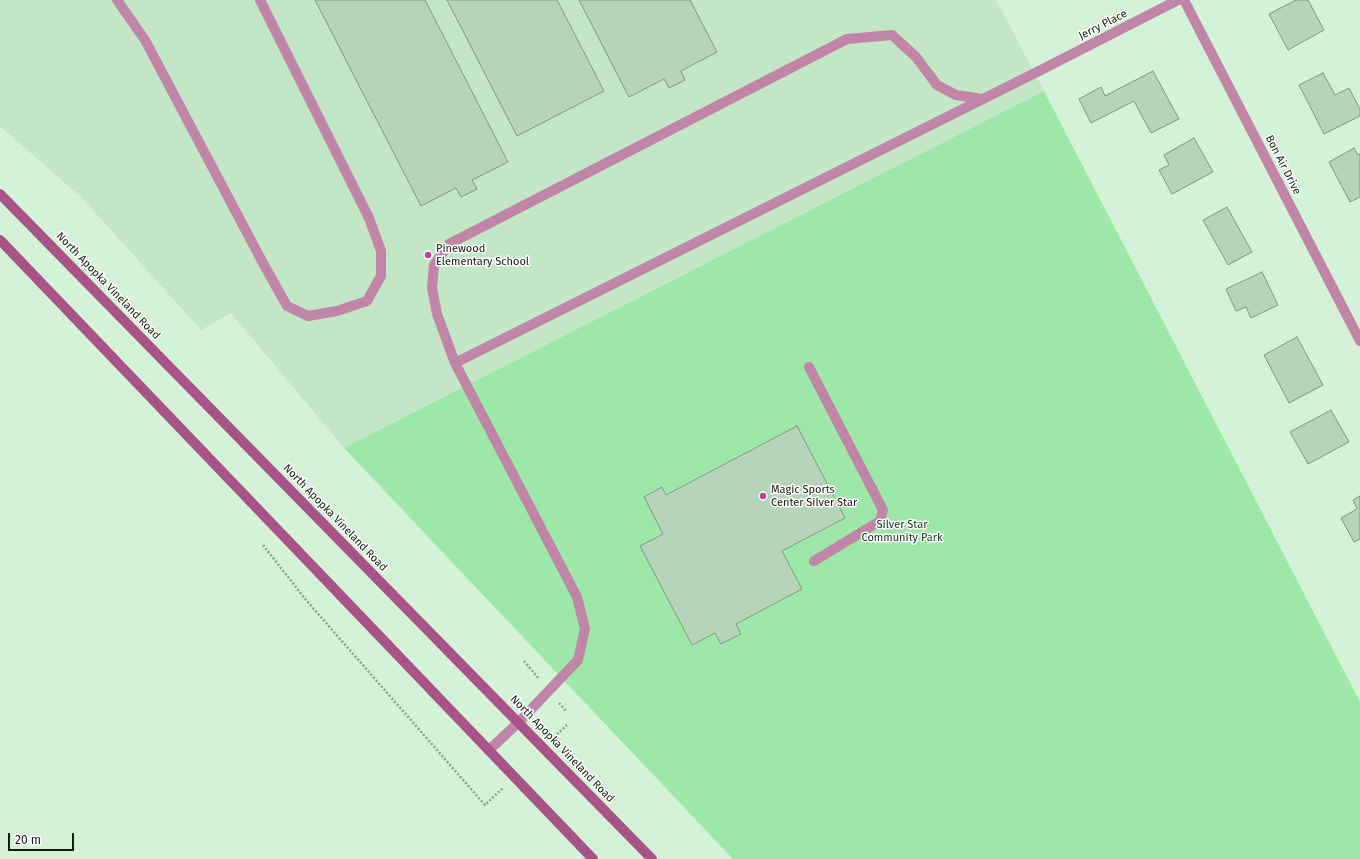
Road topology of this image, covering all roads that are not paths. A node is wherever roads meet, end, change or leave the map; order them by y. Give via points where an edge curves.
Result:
1 (117, 0) edge
2 (260, 0) edge
3 (1178, 0) edge
4 (1184, 0) edge
5 (982, 99) junction
6 (0, 194) edge
7 (0, 240) edge
8 (1360, 341) edge
9 (455, 362) junction
10 (809, 367) dead end
11 (814, 561) dead end
12 (519, 722) junction
13 (489, 750) junction
14 (593, 859) edge
15 (652, 859) edge

1 - 2 street via 145,40 287,306 308,316 337,311 366,301 381,276 381,251 369,218
3 - 5 street, Jerry Place
4 - 8 street, Bon Air Drive
5 - 9 street, Jerry Place
5 - 9 street via 956,94 937,85 916,57 892,35 847,39 449,244 434,265 432,288 437,314
6 - 12 main road, North Apopka Vineland Road
7 - 13 main road
9 - 12 street via 577,597 585,629 578,660
10 - 11 street via 883,510 880,521
12 - 13 street
12 - 15 main road, North Apopka Vineland Road
13 - 14 main road

